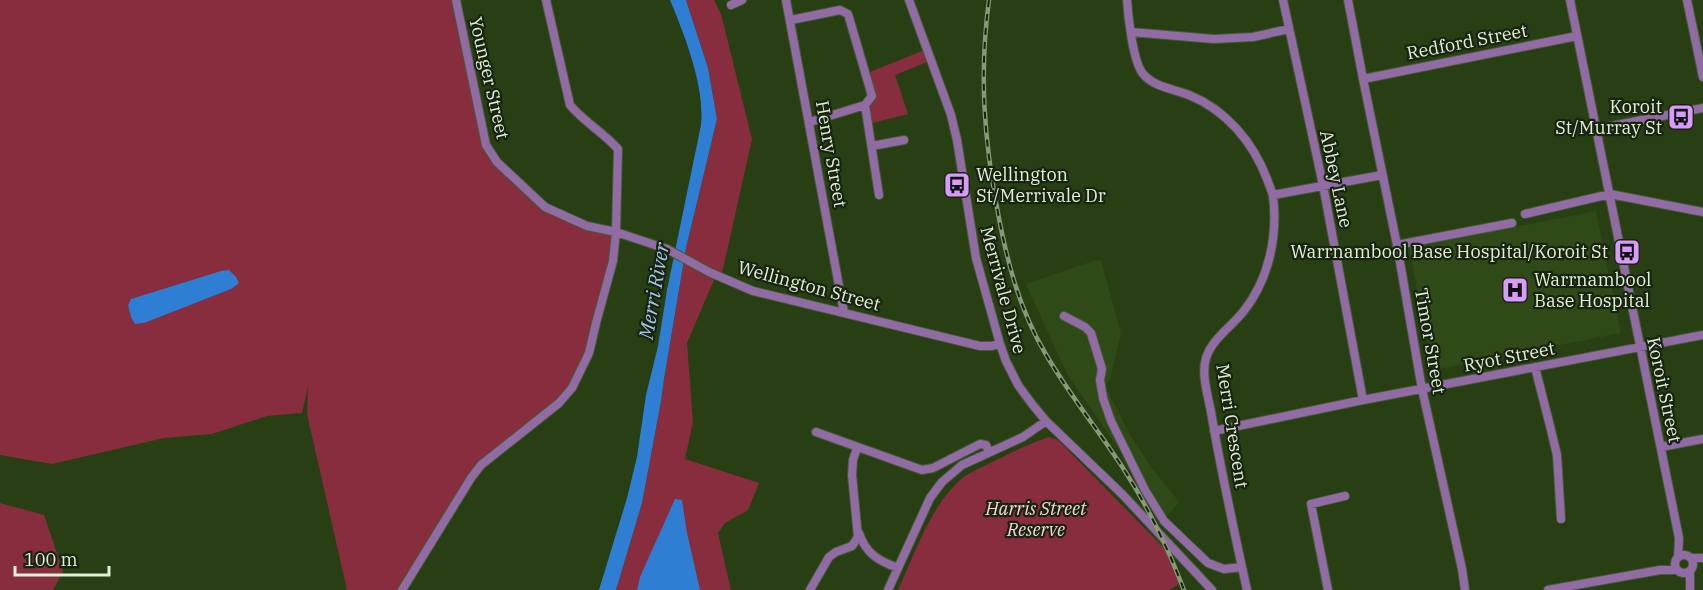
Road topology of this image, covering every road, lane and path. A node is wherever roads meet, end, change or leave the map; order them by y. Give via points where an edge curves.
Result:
1 (456, 0) edge
2 (546, 0) edge
3 (742, 0) edge
4 (786, 0) edge
5 (909, 0) edge
6 (1127, 0) edge
7 (1282, 0) edge
8 (1348, 0) edge
9 (1570, 0) edge
10 (1688, 0) edge
11 (731, 5) dead end
12 (791, 20) junction
13 (1289, 29) junction
14 (1131, 32) junction
15 (1577, 36) junction
16 (1703, 77) edge
17 (1363, 78) junction
18 (866, 105) junction
19 (1703, 108) edge
20 (810, 122) junction
21 (1597, 129) junction
22 (904, 140) dead end
23 (872, 146) junction
24 (1382, 175) junction
25 (1323, 185) junction
26 (879, 195) dead end
27 (1273, 195) junction
28 (1610, 195) junction
29 (1703, 212) edge
30 (1525, 214) dead end
31 (1512, 223) dead end
32 (616, 232) junction
33 (1397, 245) junction
34 (844, 313) junction
35 (1064, 316) dead end
36 (1703, 335) edge
37 (1000, 344) junction
38 (1639, 346) junction
39 (1535, 368) junction
40 (1422, 389) junction
41 (1363, 400) junction
42 (1046, 421) junction
43 (1214, 431) junction
44 (816, 432) dead end
45 (1703, 439) edge
46 (1660, 447) junction
47 (857, 448) junction
48 (989, 452) junction
49 (1345, 496) dead end
50 (1561, 519) dead end
51 (858, 527) junction
52 (1679, 538) junction
53 (847, 549) junction
54 (1689, 557) junction
55 (1703, 558) edge
56 (1677, 559) junction
57 (878, 560) junction
58 (1703, 563) edge
59 (1242, 567) junction
60 (898, 568) junction
61 (1691, 569) junction
62 (1660, 570) junction
63 (1679, 571) junction
64 (1246, 588) edge
65 (1573, 588) edge
66 (1690, 589) edge
67 (402, 590) edge
68 (810, 590) edge
69 (888, 590) edge
70 (1212, 590) edge
71 (1328, 590) edge
72 (1467, 590) edge
73 (1548, 590) edge

1 - 32 street, Younger Street via 486,145 497,162 545,207 587,226
2 - 32 street via 570,105 618,149
3 - 11 street
4 - 12 street, Henry Street
5 - 37 street, Merrivale Drive via 951,115 976,258
6 - 14 street, Merri Crescent
7 - 13 street, Abbey Lane
8 - 17 street, Timor Street
9 - 15 street, Koroit Street
10 - 16 street
12 - 18 street via 840,10 848,14 872,96
12 - 20 street, Henry Street
13 - 14 street via 1253,37 1214,39
13 - 25 street, Abbey Lane
14 - 27 street, Merri Crescent via 1142,73 1150,81 1200,100 1231,123 1253,150
15 - 17 street, Redford Street
15 - 21 street, Koroit Street
17 - 24 street, Timor Street
18 - 20 street
18 - 23 street
19 - 21 street
20 - 34 street, Henry Street
21 - 28 street, Koroit Street
22 - 23 street
23 - 26 street
24 - 25 street
24 - 33 street, Timor Street
25 - 27 street
25 - 41 street, Abbey Lane
27 - 43 street, Merri Crescent via 1273,237 1262,281 1243,312 1212,344 1206,357 1204,369
28 - 29 street
28 - 30 street
28 - 38 street, Koroit Street
31 - 33 street
32 - 34 street, Wellington Street via 667,249 753,291
32 - 67 street via 613,261 589,353 572,388 559,403 481,465
33 - 40 street, Timor Street
34 - 37 street, Wellington Street via 980,346
35 - 59 street via 1090,333 1102,369 1103,398 1111,422 1157,511 1208,563 1224,569
36 - 38 street, Ryot Street
37 - 42 street, Merrivale Drive via 1018,385
38 - 39 street, Ryot Street
38 - 46 street, Koroit Street
39 - 40 street, Ryot Street
39 - 50 street via 1557,456
40 - 41 street, Ryot Street
40 - 72 street, Timor Street
41 - 43 street, Ryot Street
42 - 48 street via 1023,437
42 - 70 street, Merrivale Drive via 1122,494
43 - 59 street, Merri Crescent
44 - 47 street
45 - 46 street
46 - 52 street, Koroit Street
47 - 48 street via 924,470 980,444 986,445
47 - 51 street via 852,475
48 - 60 street via 954,471 936,489
49 - 71 street via 1311,504
51 - 53 street via 857,541
51 - 57 street via 866,548
52 - 54 street, Koroit Street
52 - 56 street, Koroit Street
53 - 57 street via 861,550
53 - 68 street via 829,557
54 - 55 street
54 - 56 street
54 - 61 street
56 - 62 street
56 - 63 street
57 - 60 street
58 - 61 street
59 - 64 street, Merri Crescent
60 - 69 street
61 - 63 street via 1686,573
61 - 66 street
62 - 63 street
62 - 65 street
63 - 66 street
65 - 73 street

